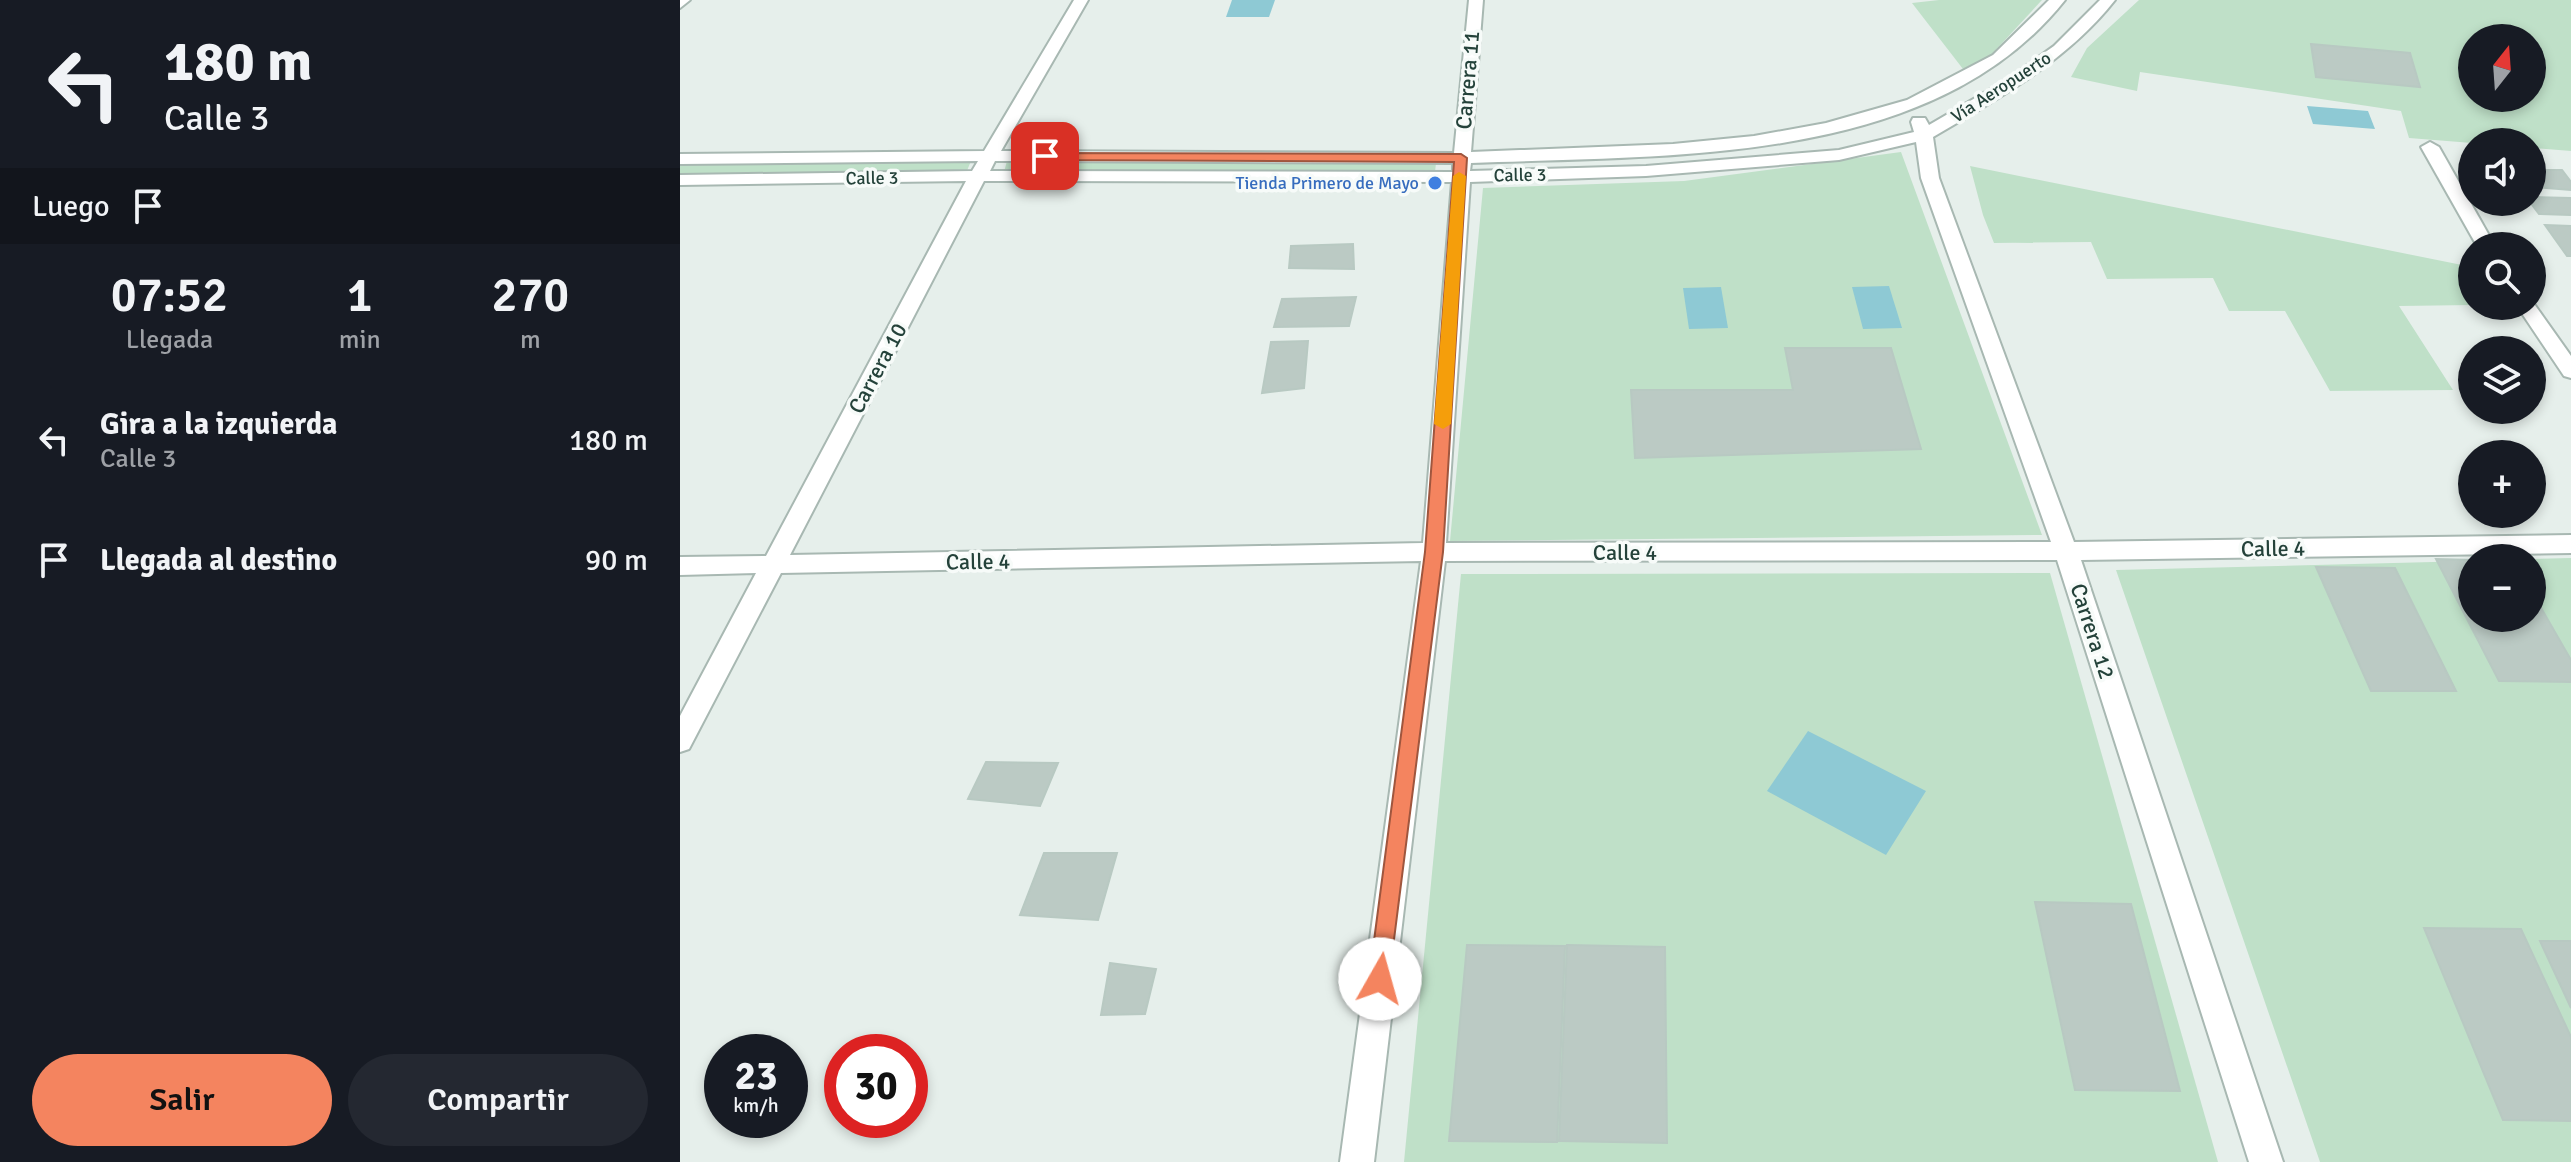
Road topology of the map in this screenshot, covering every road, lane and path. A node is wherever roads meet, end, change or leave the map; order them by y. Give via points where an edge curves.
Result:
1 (1081, 0) edge
2 (1476, 0) edge
3 (2058, 0) edge
4 (2108, 0) edge
5 (1913, 104) junction
6 (1924, 135) junction
7 (2430, 147) dead end
8 (989, 156) junction
9 (1213, 157) junction
10 (747, 158) junction
11 (680, 159) edge
12 (1460, 167) junction
13 (978, 176) junction
14 (1209, 176) junction
15 (733, 179) junction
16 (680, 180) edge
17 (2478, 232) edge
18 (2536, 320) edge
19 (2571, 371) edge
20 (2571, 544) edge
21 (2066, 551) junction
22 (1434, 552) junction
23 (773, 565) junction
24 (680, 566) edge
25 (680, 741) edge
26 (1357, 1162) edge
27 (2266, 1162) edge

1 - 8 street, Carrera 10
2 - 12 street, Carrera 11
3 - 5 street, Vía Aeropuerto via 1999,58
4 - 6 street, Vía Aeropuerto via 2060,49
5 - 6 street, Carrera 12
5 - 12 street, Calle 3 via 1828,128 1754,141
6 - 12 street, Calle 3 via 1839,155 1752,164
6 - 21 street, Carrera 12 via 1930,178
7 - 17 street
8 - 9 street, Calle 3
8 - 10 street, Calle 3
8 - 13 street, Carrera 10
9 - 12 street, Calle 3
9 - 14 street
10 - 11 street, Calle 3
10 - 15 street
12 - 14 street, Calle 3
12 - 22 street, Carrera 11
13 - 14 street, Calle 3
13 - 15 street, Calle 3
13 - 23 street, Carrera 10
15 - 16 street, Calle 3
18 - 19 street
20 - 21 street, Calle 4
21 - 22 street, Calle 4
21 - 27 street, Carrera 12
22 - 23 street, Calle 4
22 - 26 street, Carrera 11
23 - 24 street, Calle 4
23 - 25 street, Carrera 10

